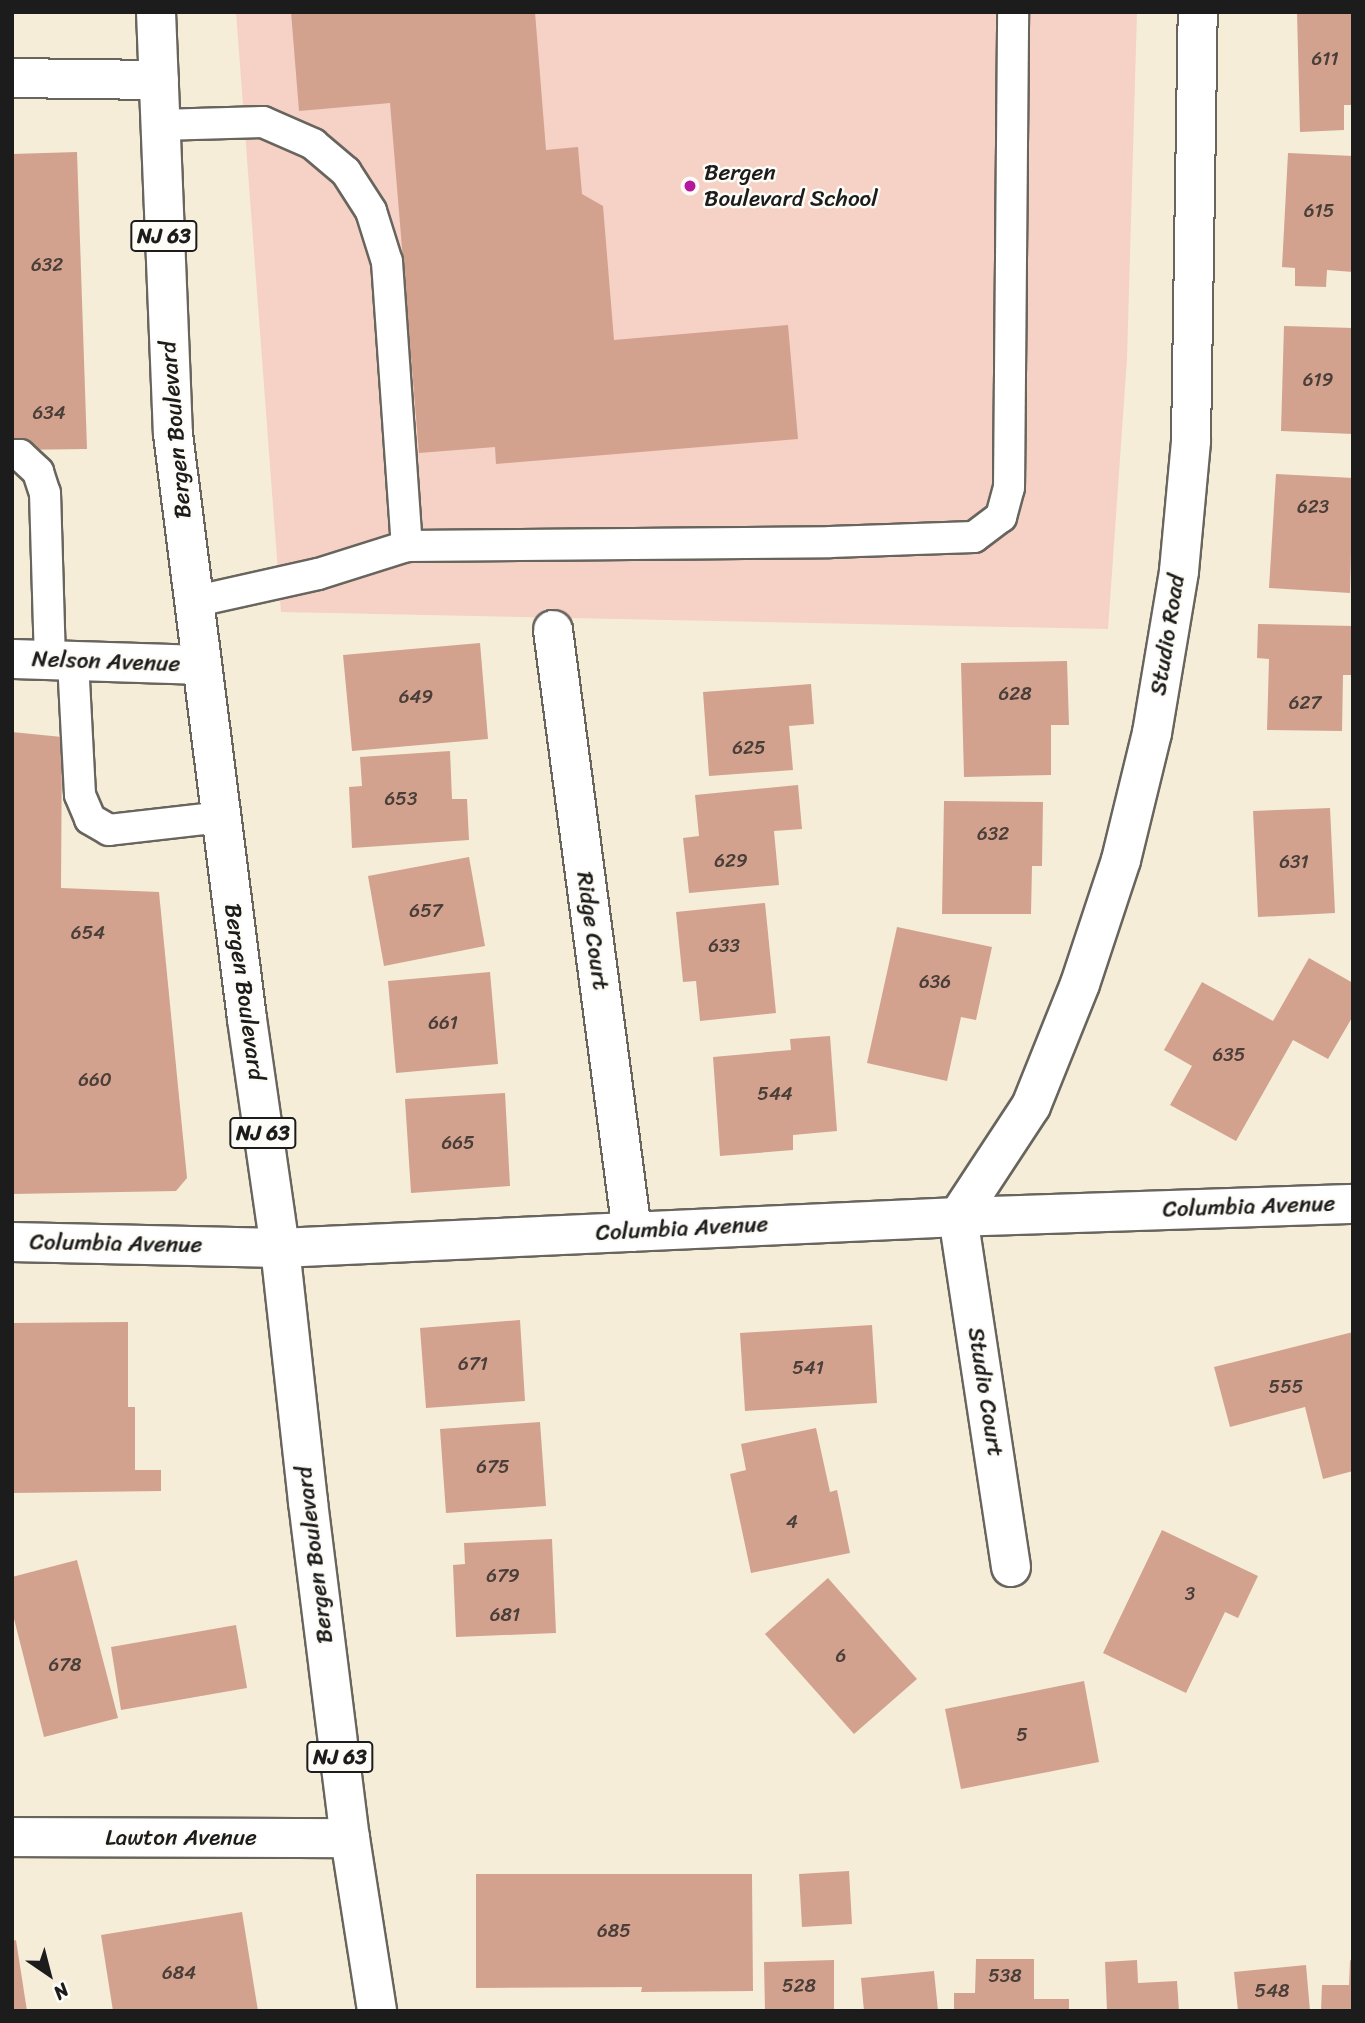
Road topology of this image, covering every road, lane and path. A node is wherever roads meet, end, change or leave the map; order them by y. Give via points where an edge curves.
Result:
1 (156, 12) edge
2 (1013, 12) edge
3 (1198, 12) edge
4 (12, 78) edge
5 (159, 80) junction
6 (160, 125) junction
7 (12, 456) edge
8 (407, 546) junction
9 (193, 602) junction
10 (553, 630) dead end
11 (12, 659) edge
12 (61, 660) junction
13 (200, 665) junction
14 (221, 817) junction
15 (1353, 1204) edge
16 (958, 1217) junction
17 (632, 1232) junction
18 (12, 1242) edge
19 (280, 1248) junction
20 (1011, 1567) dead end
21 (12, 1837) edge
22 (350, 1838) junction
23 (377, 2011) edge

1 - 5 street, Bergen Boulevard / NJ 63
2 - 8 lane via 1009,488 1001,517 974,537
3 - 16 street, Studio Road via 1191,441 1179,571 1152,733 1121,860 1080,984 1031,1106
4 - 5 street
5 - 6 street, Bergen Boulevard / NJ 63
6 - 8 lane via 263,122 313,144 346,173 372,211 387,262
6 - 9 street, Bergen Boulevard / NJ 63 via 173,434
7 - 12 lane via 20,455 38,472 44,493
8 - 9 lane via 318,574
9 - 13 street, Bergen Boulevard / NJ 63
10 - 17 street, Ridge Court
11 - 12 street, Nelson Avenue
12 - 13 street, Nelson Avenue
12 - 14 lane via 80,795 90,819 109,830
13 - 14 street, Bergen Boulevard / NJ 63
14 - 19 street, Bergen Boulevard / NJ 63
15 - 16 street, Columbia Avenue
16 - 17 street, Columbia Avenue
16 - 20 street, Studio Court
17 - 19 street, Columbia Avenue
18 - 19 street, Columbia Avenue
19 - 22 street, Bergen Boulevard / NJ 63
21 - 22 street, Lawton Avenue
22 - 23 street, Bergen Boulevard / NJ 63

